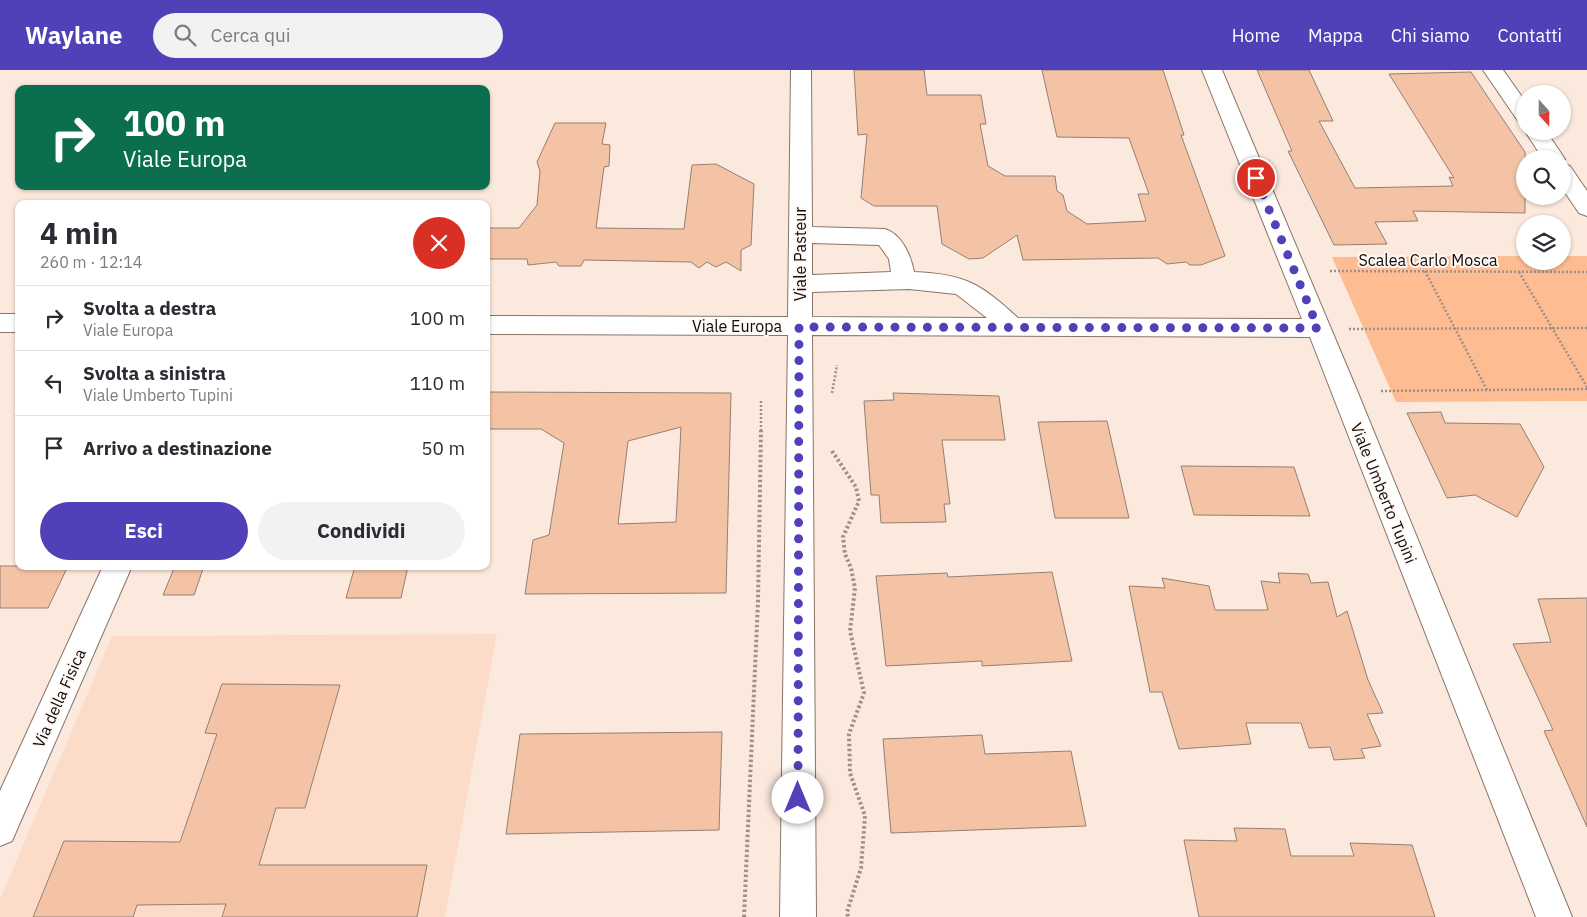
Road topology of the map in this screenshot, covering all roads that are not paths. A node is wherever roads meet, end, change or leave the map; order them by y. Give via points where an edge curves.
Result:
1 (801, 70) edge
2 (1212, 70) edge
3 (1493, 70) edge
4 (1516, 103) edge
5 (1571, 184) edge
6 (1587, 208) edge
7 (800, 235) junction
8 (904, 282) junction
9 (800, 284) junction
10 (0, 322) edge
11 (15, 323) edge
12 (490, 325) edge
13 (1011, 326) junction
14 (799, 327) junction
15 (1318, 328) junction
16 (116, 570) edge
17 (0, 829) edge
18 (798, 917) edge
19 (1554, 917) edge

1 - 7 street, Viale Pasteur
2 - 15 street, Viale Umberto Tupini
3 - 4 street
5 - 6 street
7 - 8 street via 885,237 900,258
7 - 9 street, Viale Pasteur
8 - 9 street
8 - 13 street via 961,286
9 - 14 street, Viale Pasteur
10 - 11 street
12 - 14 street, Viale Europa
13 - 14 street, Viale Europa
13 - 15 street, Viale Europa
14 - 18 street, Viale Pasteur
15 - 19 street, Viale Umberto Tupini
16 - 17 street, Via della Fisica

